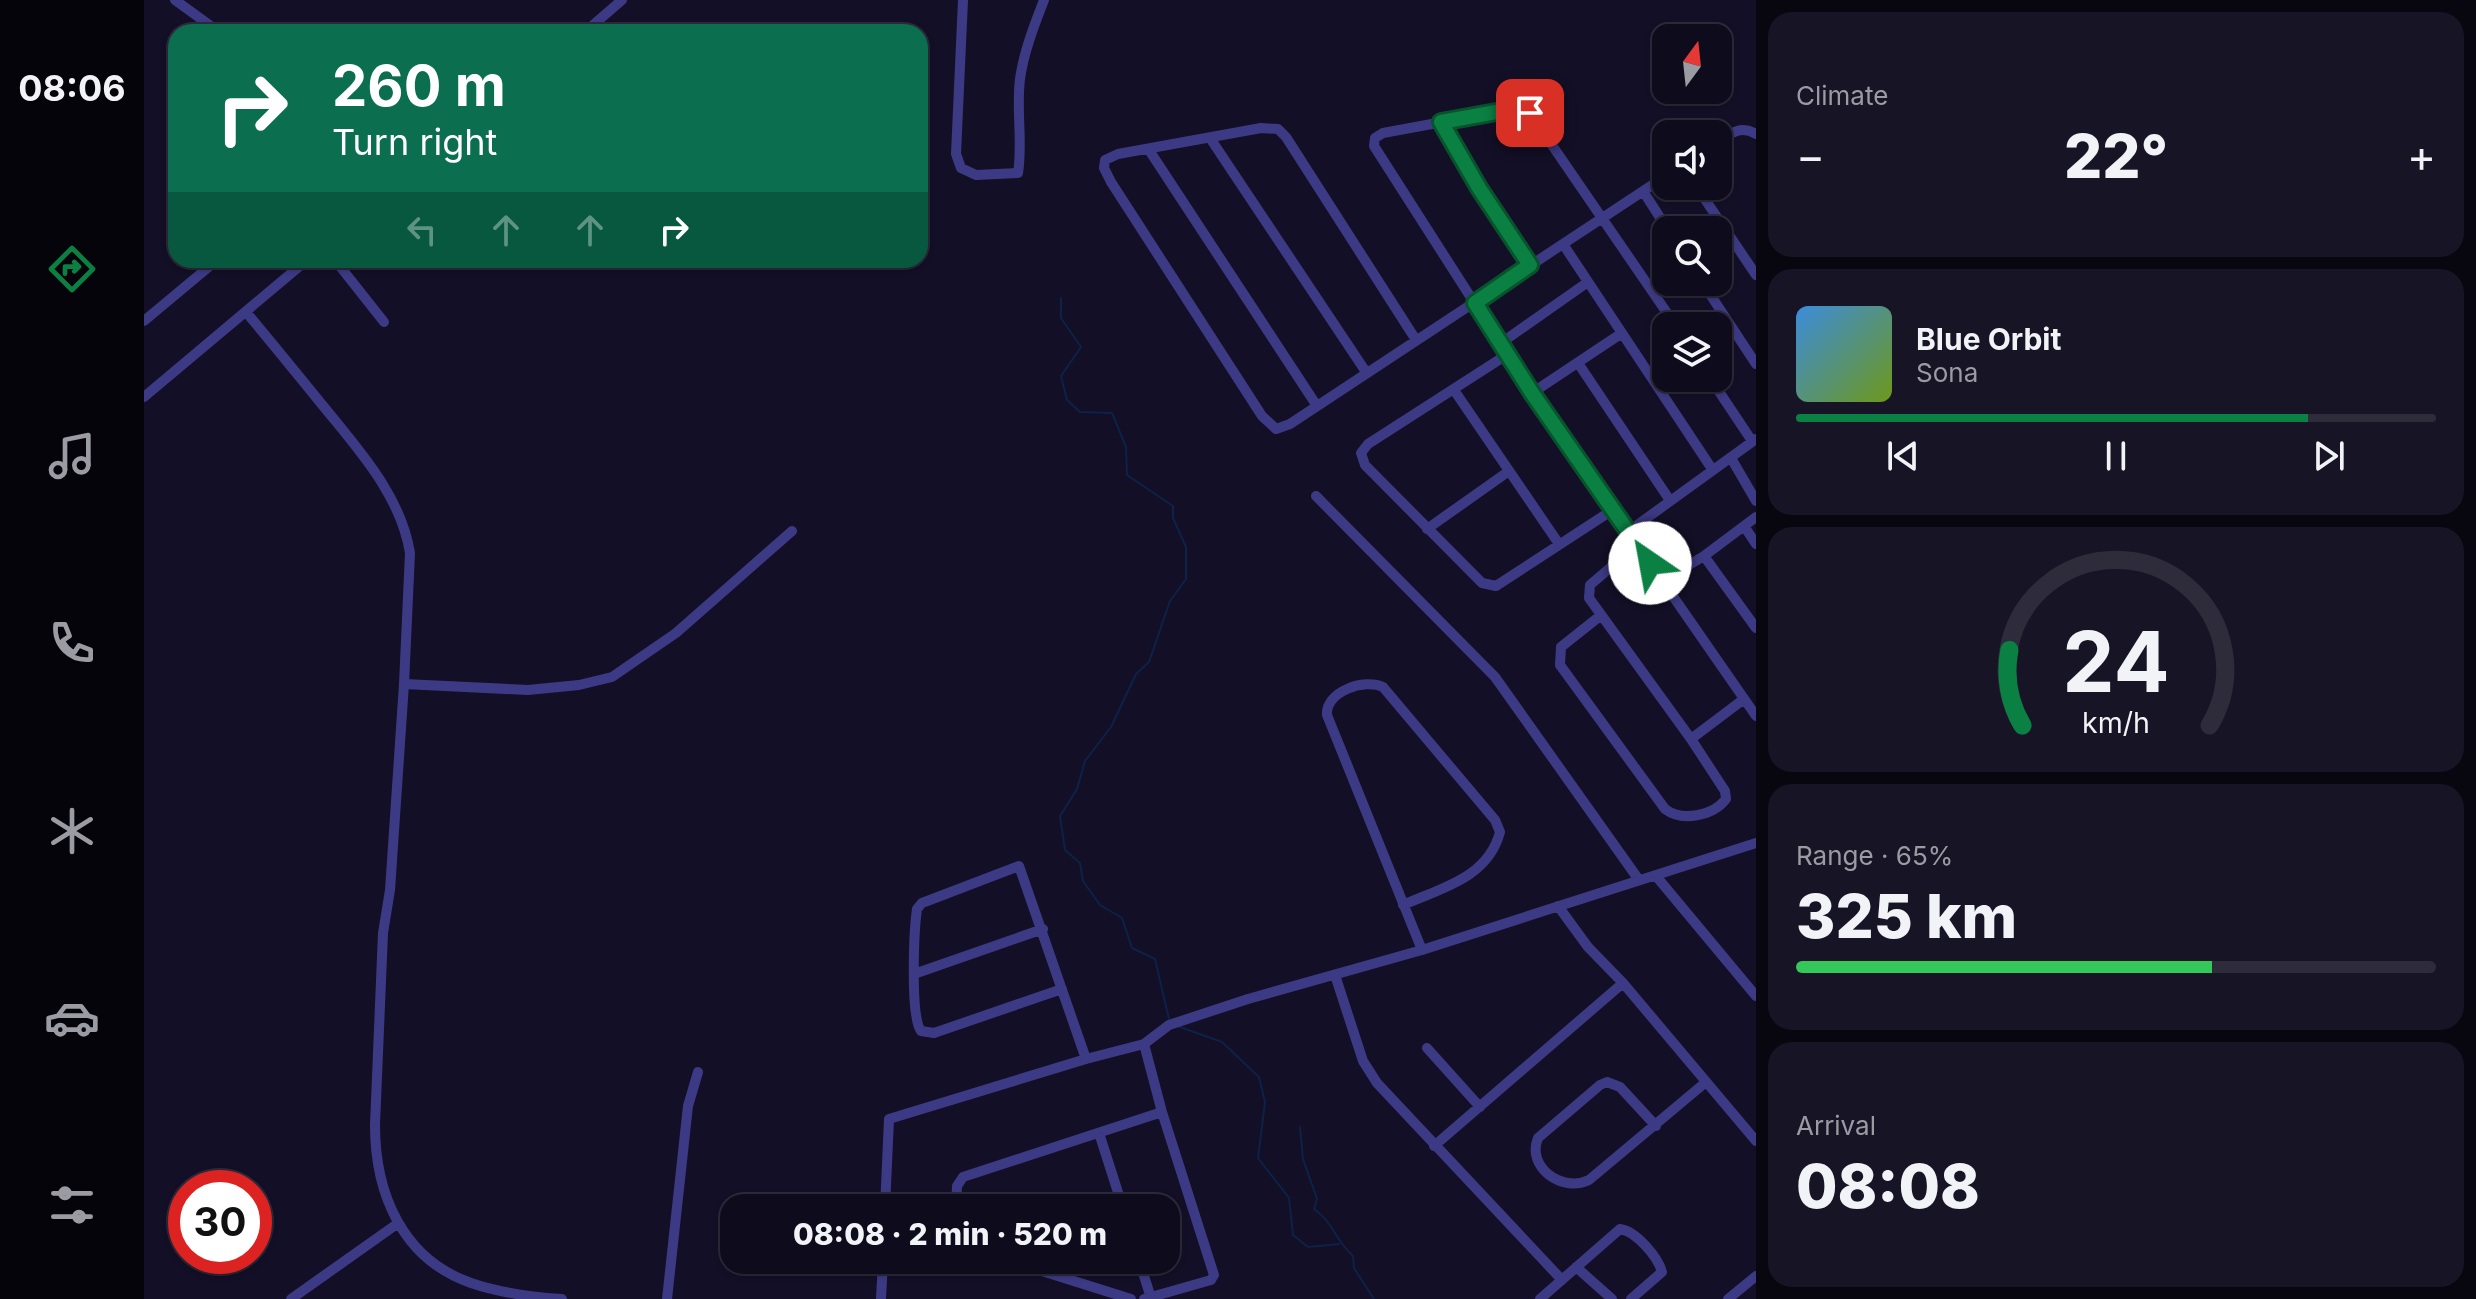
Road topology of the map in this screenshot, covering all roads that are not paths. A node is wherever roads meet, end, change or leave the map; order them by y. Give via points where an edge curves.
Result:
1 (175, 0) edge
2 (622, 0) edge
3 (963, 0) edge
4 (1044, 0) edge
5 (208, 24) edge
6 (594, 24) edge
7 (1441, 122) junction
8 (1732, 134) edge
9 (1756, 134) edge
10 (1210, 138) junction
11 (1149, 150) junction
12 (1652, 185) edge
13 (1643, 191) junction
14 (1705, 200) edge
15 (1603, 216) junction
16 (1659, 216) edge
17 (1563, 244) junction
18 (1530, 265) junction
19 (207, 268) edge
20 (298, 268) edge
21 (341, 268) edge
22 (1756, 275) edge
23 (1588, 282) junction
24 (1711, 296) edge
25 (1475, 303) junction
26 (246, 312) junction
27 (1667, 312) edge
28 (144, 321) edge
29 (384, 322) dead end
30 (1622, 333) junction
31 (1416, 340) junction
32 (1501, 343) junction
33 (1508, 354) junction
34 (1578, 363) junction
35 (1756, 364) edge
36 (1366, 372) junction
37 (1454, 390) junction
38 (1720, 392) edge
39 (1532, 393) junction
40 (144, 397) edge
41 (1317, 406) junction
42 (1754, 440) edge
43 (1731, 458) junction
44 (1712, 469) junction
45 (1509, 471) junction
46 (1316, 496) dead end
47 (1669, 499) junction
48 (1756, 501) edge
49 (1614, 509) junction
50 (1756, 517) edge
51 (1744, 526) junction
52 (1427, 529) junction
53 (792, 531) dead end
54 (1629, 531) junction
55 (1559, 544) junction
56 (1638, 544) junction
57 (1756, 544) edge
58 (1704, 556) junction
59 (1662, 581) junction
60 (1600, 616) junction
61 (1756, 628) edge
62 (404, 684) junction
63 (1744, 699) junction
64 (1756, 716) edge
65 (1691, 739) junction
66 (1756, 843) edge
67 (1656, 876) junction
68 (1639, 880) junction
69 (1403, 905) junction
70 (1558, 906) junction
71 (1043, 929) junction
72 (1422, 950) junction
73 (914, 974) junction
74 (1335, 975) junction
75 (1623, 983) junction
76 (1062, 989) junction
77 (1756, 996) edge
78 (1144, 1044) junction
79 (1427, 1048) dead end
80 (1086, 1059) junction
81 (698, 1072) dead end
82 (1706, 1082) junction
83 (1480, 1107) junction
84 (1162, 1112) junction
85 (1656, 1126) junction
86 (1099, 1133) junction
87 (1756, 1141) edge
88 (1434, 1146) junction
89 (886, 1194) edge
90 (957, 1194) edge
91 (1119, 1194) edge
92 (397, 1224) junction
93 (1576, 1267) junction
94 (882, 1274) edge
95 (1052, 1274) edge
96 (1142, 1274) edge
97 (1756, 1276) edge
98 (1562, 1280) junction
99 (1148, 1298) edge
100 (291, 1299) edge
101 (562, 1299) edge
102 (667, 1299) edge
103 (881, 1299) edge
104 (1131, 1299) edge
105 (1540, 1299) edge
106 (1612, 1299) edge
107 (1631, 1299) edge
108 (1728, 1299) edge

1 - 5 street
2 - 6 street
3 - 4 street via 956,154 961,168 976,175 1018,173 1020,80
7 - 15 street via 1513,109 1530,113
7 - 18 street
7 - 25 street via 1383,133 1374,146
8 - 9 street
10 - 11 street
10 - 31 street via 1270,127 1282,132
10 - 36 street
11 - 41 street
11 - 41 street via 1109,157 1107,174 1262,416 1272,428 1281,428
12 - 13 street
13 - 15 street
13 - 16 street
14 - 22 street
15 - 17 street
15 - 27 street
17 - 18 street
17 - 23 street
18 - 25 street
19 - 28 street
20 - 26 street
21 - 29 street
23 - 30 street
23 - 32 street
24 - 35 street
25 - 31 street
25 - 32 street
26 - 40 street
26 - 62 street via 371,465 401,522 410,553
30 - 34 street
30 - 44 street
31 - 36 street
32 - 33 street
33 - 37 street
33 - 39 street
34 - 39 street
34 - 47 street
36 - 41 street
37 - 45 street
37 - 52 street via 1361,453 1365,465
38 - 42 street
39 - 49 street
42 - 43 street
43 - 44 street
43 - 48 street
44 - 47 street
45 - 52 street
45 - 55 street
46 - 68 street via 1495,677
47 - 54 street
49 - 54 street
49 - 55 street
50 - 51 street
51 - 57 street
51 - 58 street
52 - 55 street via 1490,587
53 - 62 street via 676,633 612,677 528,690
54 - 56 street
56 - 59 street
56 - 60 street via 1590,585 1589,598
58 - 59 street
58 - 61 street
59 - 63 street
60 - 65 street
60 - 65 street via 1561,647 1560,665 1665,809 1683,817 1712,811 1726,799
62 - 92 street via 383,933 375,1125 379,1179
63 - 64 street
63 - 65 street
66 - 67 street
67 - 68 street
67 - 77 street
68 - 70 street
69 - 69 street via 1327,715 1328,702 1337,695 1371,683 1383,687 1500,832 1473,874
69 - 72 street
70 - 72 street
70 - 75 street
71 - 73 street
71 - 73 street via 1019,866 922,903 916,917
71 - 76 street
72 - 74 street
73 - 76 street via 917,1027 929,1034
74 - 78 street via 1169,1025
74 - 88 street via 1369,1072
75 - 82 street
75 - 83 street
76 - 80 street
78 - 80 street
78 - 84 street
79 - 83 street
80 - 89 street via 889,1119
81 - 102 street via 688,1106
82 - 85 street
82 - 87 street
83 - 88 street
84 - 86 street
84 - 99 street via 1214,1275
85 - 85 street via 1620,1087 1607,1082 1538,1138 1535,1157 1558,1181 1580,1184
86 - 90 street via 963,1177
86 - 91 street
88 - 98 street
92 - 100 street
92 - 101 street via 428,1257 469,1283
93 - 98 street
93 - 106 street
93 - 107 street via 1615,1231 1626,1229 1659,1262 1662,1272
94 - 103 street
95 - 104 street
96 - 99 street
97 - 108 street
98 - 105 street

